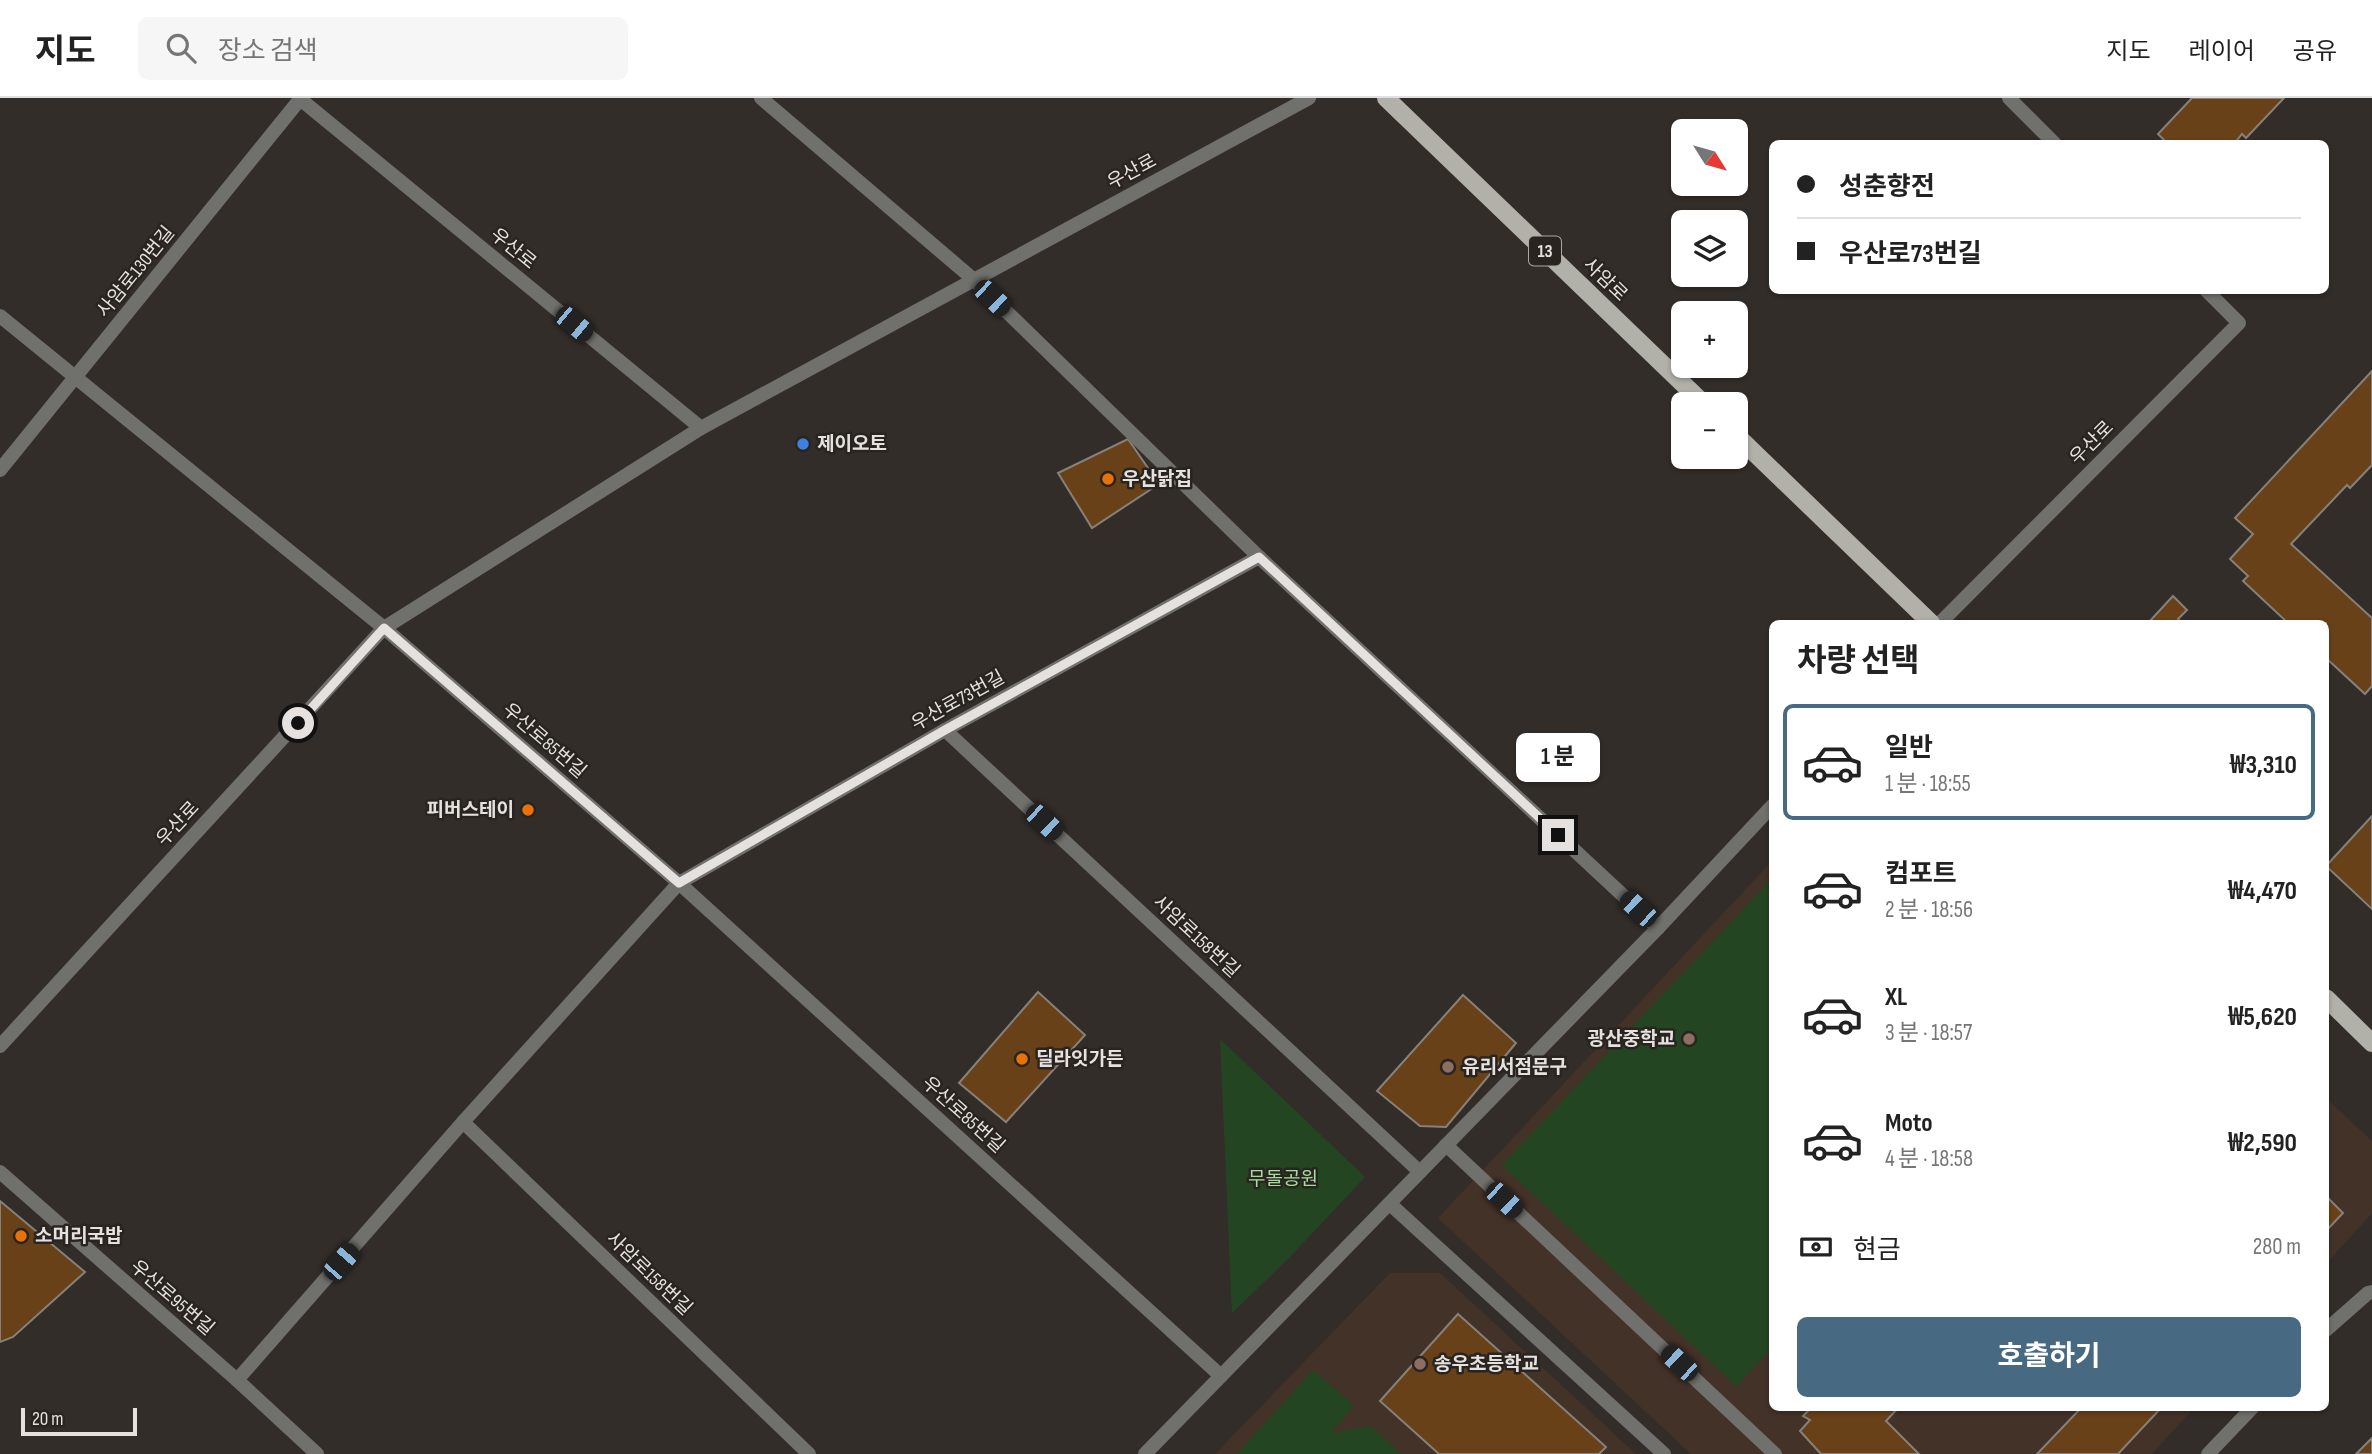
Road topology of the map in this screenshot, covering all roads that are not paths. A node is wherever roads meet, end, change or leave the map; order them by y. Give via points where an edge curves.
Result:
1 (300, 98) edge
2 (761, 98) edge
3 (1309, 98) edge
4 (1386, 98) edge
5 (2009, 98) edge
6 (2051, 140) edge
7 (973, 279) junction
8 (2210, 294) edge
9 (0, 316) edge
10 (75, 377) junction
11 (1692, 392) edge
12 (701, 428) junction
13 (1748, 447) edge
14 (0, 470) edge
15 (1259, 557) junction
16 (1928, 620) edge
17 (1943, 620) edge
18 (384, 628) junction
19 (945, 730) junction
20 (1769, 809) edge
21 (679, 883) junction
22 (1658, 928) junction
23 (2329, 1001) edge
24 (2372, 1043) edge
25 (0, 1046) edge
26 (463, 1122) junction
27 (1446, 1145) junction
28 (0, 1172) edge
29 (1420, 1172) junction
30 (1390, 1204) junction
31 (2372, 1292) edge
32 (2329, 1327) edge
33 (1221, 1376) junction
34 (237, 1380) junction
35 (2249, 1411) edge
36 (317, 1454) edge
37 (809, 1454) edge
38 (1145, 1454) edge
39 (1664, 1454) edge
40 (1775, 1454) edge
41 (2208, 1454) edge

1 - 10 street, 사암로130번길
1 - 12 street, 우산로
2 - 7 street
3 - 7 street, 우산로
4 - 11 main road, 사암로 / 13
5 - 6 street
7 - 12 street, 우산로
7 - 15 street
8 - 17 street, 우산로 via 2239,323
9 - 10 street
10 - 14 street, 사암로130번길
10 - 18 street
12 - 18 street, 우산로
13 - 16 main road
15 - 19 street, 우산로73번길
15 - 22 street
18 - 21 street, 우산로85번길
18 - 25 street, 우산로
19 - 21 street, 우산로73번길
19 - 29 street, 사암로158번길
20 - 22 street
21 - 26 street
21 - 33 street, 우산로85번길
22 - 27 street
23 - 24 main road
26 - 34 street
26 - 37 street, 사암로158번길
27 - 29 street
27 - 40 street
28 - 34 street, 우산로95번길
29 - 30 street
30 - 33 street
30 - 39 street
31 - 32 street
33 - 38 street
34 - 36 street, 우산로95번길
35 - 41 street

